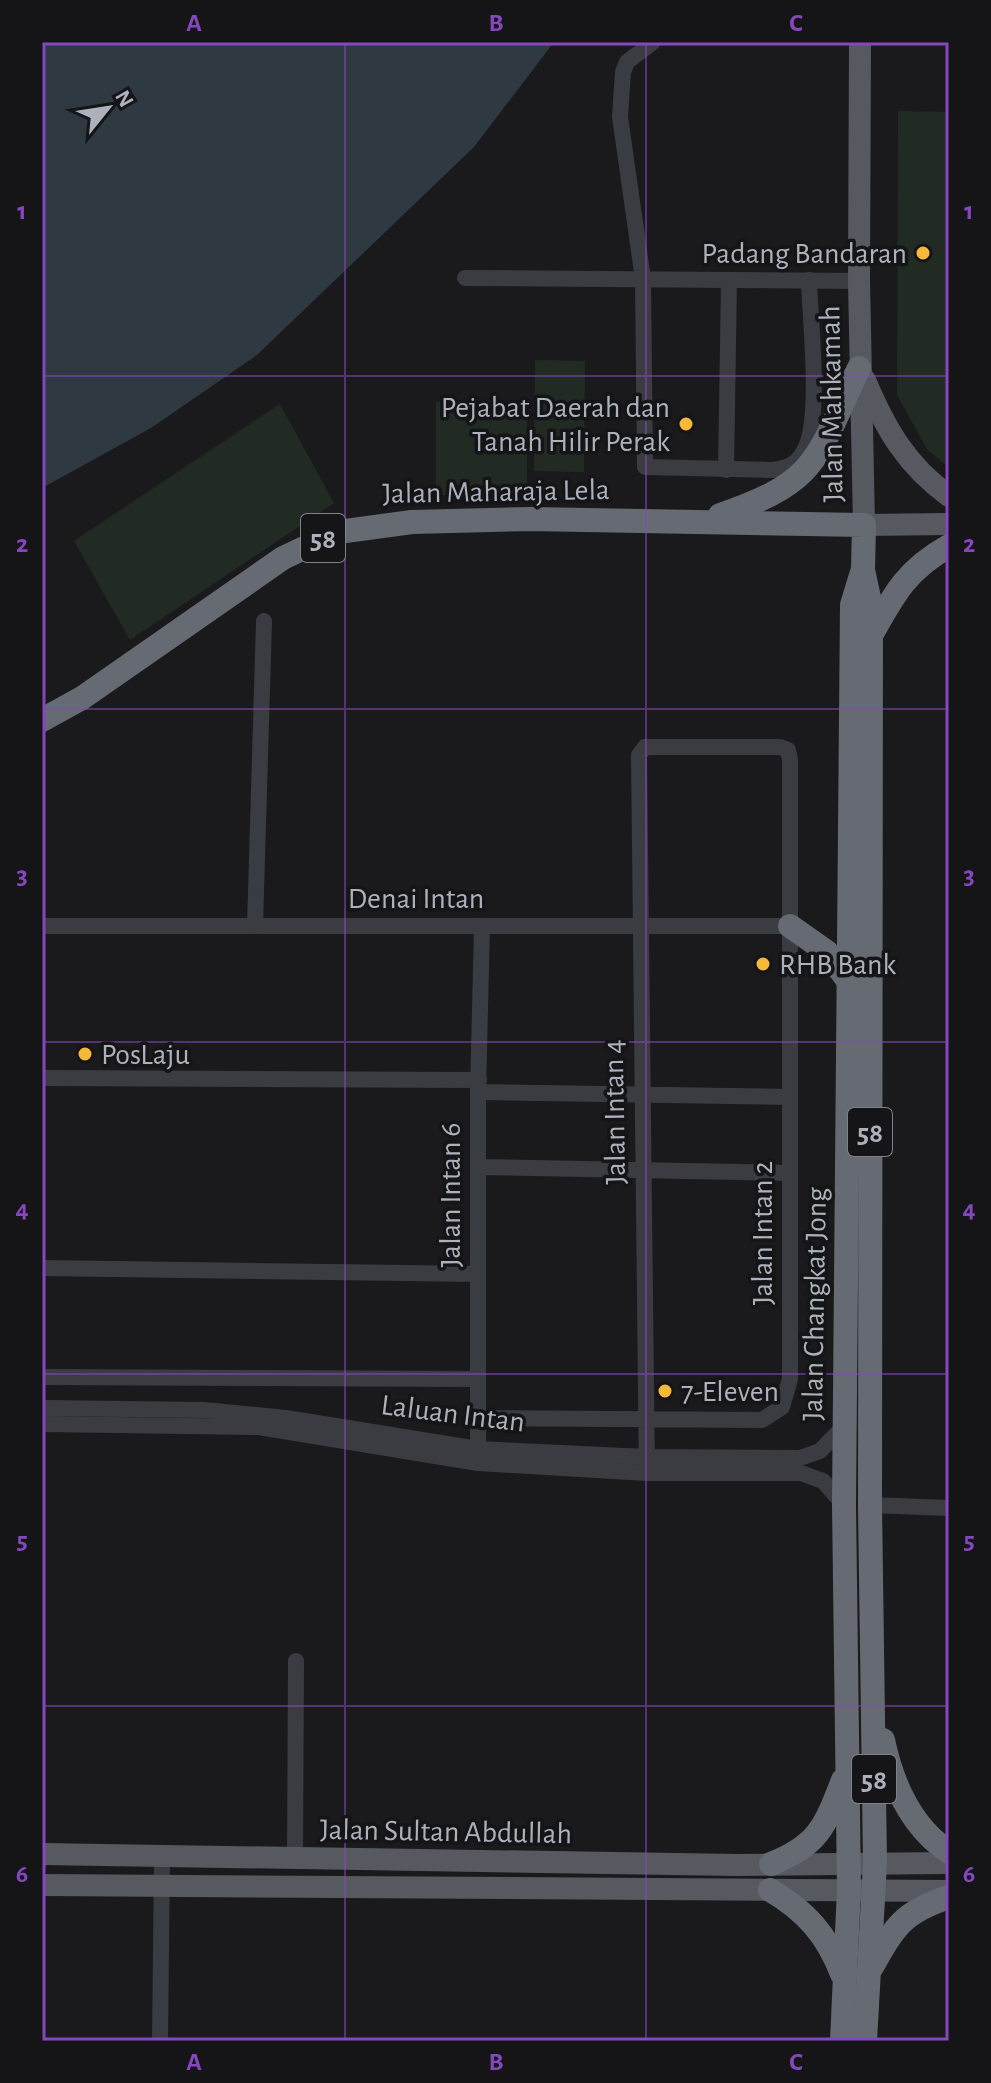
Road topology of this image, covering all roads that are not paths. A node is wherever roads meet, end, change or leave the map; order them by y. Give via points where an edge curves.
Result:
1 (653, 42) edge
2 (860, 42) edge
3 (465, 278) dead end
4 (643, 279) junction
5 (729, 280) junction
6 (809, 280) junction
7 (859, 281) junction
8 (859, 368) junction
9 (726, 470) junction
10 (949, 496) edge
11 (703, 521) junction
12 (949, 524) edge
13 (864, 525) junction
14 (949, 546) edge
15 (863, 570) junction
16 (264, 621) dead end
17 (871, 637) junction
18 (42, 720) edge
19 (788, 750) joint
20 (640, 925) junction
21 (42, 926) edge
22 (255, 926) junction
23 (482, 926) junction
24 (790, 926) junction
25 (849, 982) junction
26 (42, 1078) edge
27 (478, 1086) junction
28 (642, 1094) junction
29 (790, 1097) junction
30 (478, 1167) junction
31 (643, 1172) junction
32 (790, 1173) junction
33 (42, 1268) edge
34 (478, 1274) junction
35 (42, 1377) edge
36 (478, 1379) junction
37 (42, 1408) edge
38 (478, 1418) junction
39 (646, 1418) junction
40 (42, 1424) edge
41 (845, 1425) junction
42 (478, 1456) junction
43 (646, 1465) junction
44 (844, 1505) junction
45 (870, 1505) junction
46 (949, 1508) edge
47 (296, 1661) dead end
48 (873, 1695) junction
49 (847, 1770) junction
50 (949, 1852) edge
51 (42, 1854) edge
52 (162, 1857) junction
53 (295, 1859) junction
54 (875, 1863) junction
55 (949, 1863) edge
56 (771, 1864) junction
57 (849, 1864) junction
58 (42, 1885) edge
59 (162, 1886) junction
60 (849, 1889) junction
61 (874, 1889) junction
62 (770, 1890) junction
63 (949, 1894) edge
64 (869, 1972) junction
65 (845, 1984) junction
66 (160, 2041) edge
67 (842, 2041) edge
68 (865, 2041) edge

1 - 4 street via 627,62 621,84 620,117
2 - 7 main road, Jalan Mahkamah
3 - 4 street
4 - 5 street
4 - 9 street via 645,467
5 - 6 street
5 - 9 street
6 - 7 street
6 - 9 street via 812,406 807,446 789,467
7 - 8 main road, Jalan Mahkamah
8 - 10 main road via 897,446 913,467
8 - 11 highway via 819,455 799,478 754,504
8 - 13 main road, Jalan Mahkamah
11 - 13 highway, Jalan Maharaja Lela / 58
11 - 18 highway, Jalan Maharaja Lela / 58 via 412,522 338,532 283,558 82,698
12 - 13 main road
13 - 15 highway, Jalan Changkat Jong / 58
14 - 17 highway via 898,587
15 - 17 highway, Jalan Changkat Jong / 58
15 - 25 highway, Jalan Changkat Jong / 58 via 852,605
16 - 22 street
17 - 45 highway, Jalan Changkat Jong / 58
19 - 20 street, Jalan Intan 4 via 640,749
19 - 24 street, Jalan Intan 2
20 - 23 street, Denai Intan
20 - 24 street, Denai Intan
20 - 28 street, Jalan Intan 4
21 - 22 street, Denai Intan
22 - 23 street, Denai Intan
23 - 27 street, Jalan Intan 6
24 - 25 highway via 827,952
24 - 29 street, Jalan Intan 2
25 - 41 highway, Jalan Changkat Jong / 58
26 - 27 street
27 - 28 street
27 - 30 street, Jalan Intan 6
28 - 29 street
28 - 31 street, Jalan Intan 4
29 - 32 street, Jalan Intan 2
30 - 31 street
30 - 34 street, Jalan Intan 6
31 - 32 street
31 - 39 street, Jalan Intan 4
32 - 39 street, Jalan Intan 2 via 790,1379 782,1407 762,1420
33 - 34 street
34 - 36 street, Jalan Intan 6
35 - 36 street
36 - 38 street, Jalan Intan 6
37 - 42 street, Laluan Intan via 204,1410 301,1420
38 - 39 street, Jalan Intan 2
38 - 42 street, Jalan Intan 6
39 - 43 street, Jalan Intan 4
40 - 42 street, Laluan Intan via 259,1427
41 - 43 street, Laluan Intan via 820,1451 800,1458
41 - 44 highway, Jalan Changkat Jong / 58
42 - 43 street, Laluan Intan
43 - 44 street, Laluan Intan via 801,1473 823,1481
44 - 49 highway, Jalan Changkat Jong / 58
45 - 46 street
45 - 48 highway, Jalan Changkat Jong / 58
47 - 53 street
48 - 50 highway via 898,1790 929,1836
48 - 54 highway, Jalan Changkat Jong / 58
49 - 56 highway via 822,1831 797,1854
49 - 57 highway, Jalan Changkat Jong / 58
51 - 52 main road, Jalan Sultan Abdullah
52 - 53 main road, Jalan Sultan Abdullah
52 - 59 street
53 - 56 main road, Jalan Sultan Abdullah
54 - 55 main road, Jalan Sultan Abdullah
54 - 57 main road, Jalan Sultan Abdullah
54 - 61 highway, Jalan Changkat Jong / 58
56 - 57 main road, Jalan Sultan Abdullah
57 - 60 highway, Jalan Changkat Jong / 58
58 - 59 main road, Jalan Sultan Abdullah
59 - 62 main road, Jalan Sultan Abdullah
59 - 66 street
60 - 61 main road, Jalan Sultan Abdullah
60 - 62 main road, Jalan Sultan Abdullah
60 - 65 highway, Jalan Changkat Jong / 58
61 - 63 main road, Jalan Sultan Abdullah
61 - 64 highway, Jalan Changkat Jong / 58
62 - 65 highway via 814,1924 834,1953
63 - 64 highway via 901,1919
64 - 68 highway, Jalan Changkat Jong / 58
65 - 67 highway, Jalan Changkat Jong / 58

